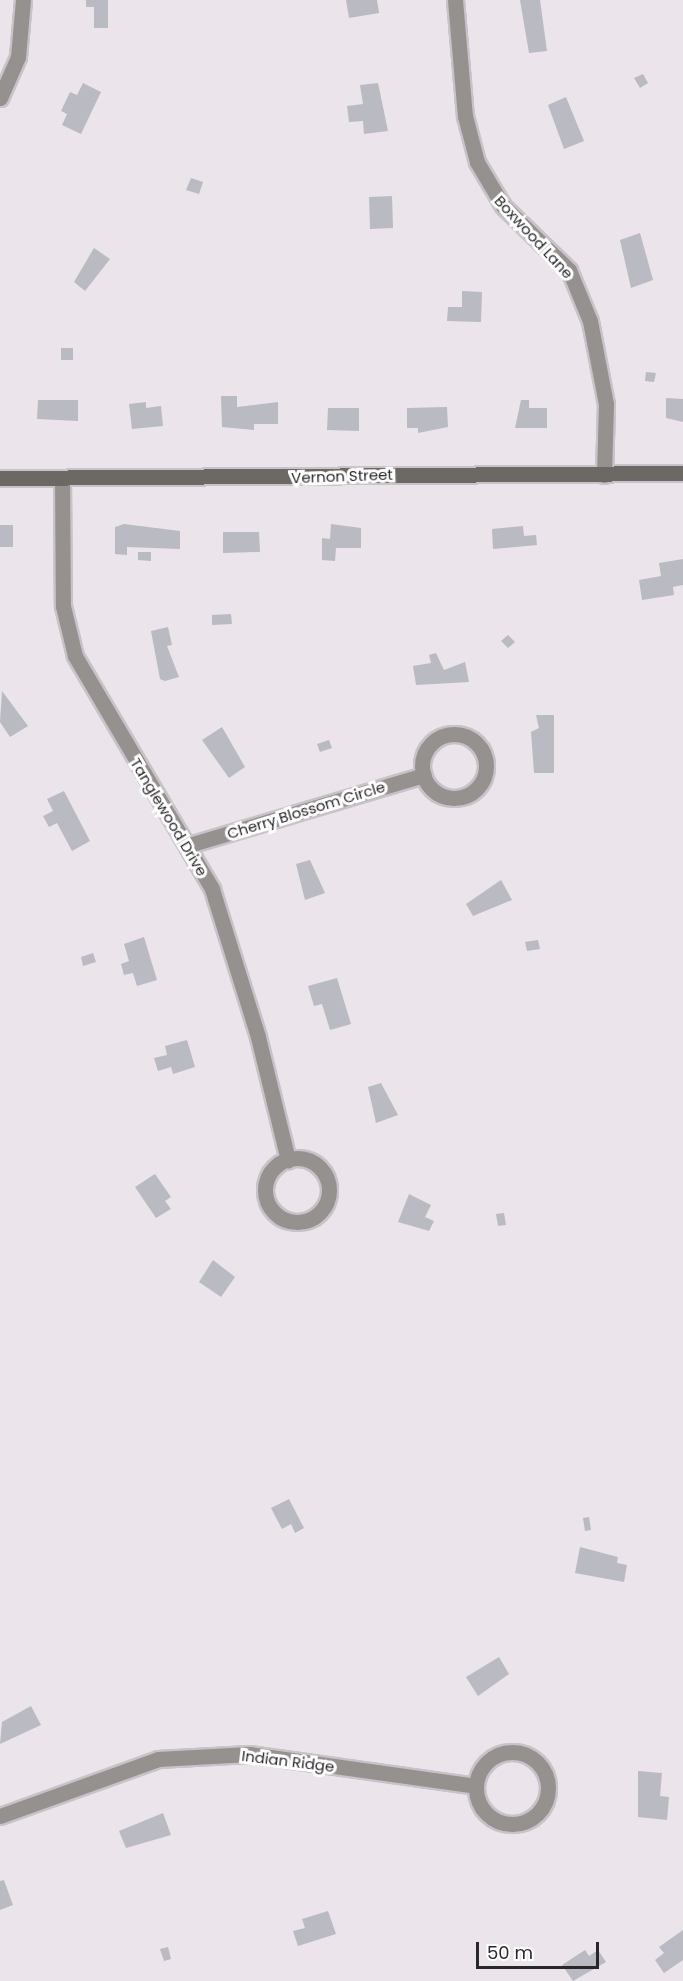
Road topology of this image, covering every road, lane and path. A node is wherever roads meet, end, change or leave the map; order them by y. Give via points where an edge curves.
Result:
1 (23, 0) edge
2 (455, 0) edge
3 (0, 98) edge
4 (683, 473) edge
5 (604, 475) junction
6 (0, 478) edge
7 (62, 478) junction
8 (424, 775) junction
9 (189, 845) junction
10 (288, 1160) junction
11 (476, 1786) junction
12 (0, 1816) edge

1 - 3 street via 18,57
2 - 5 street, Boxwood Lane via 465,116 477,162 504,206 569,270 590,321 607,411
4 - 5 main road, Vernon Street
5 - 7 main road, Vernon Street
6 - 7 main road, Vernon Street
7 - 9 street, Tanglewood Drive via 63,606 75,656
8 - 8 street via 424,758 440,738 466,737 484,756 484,778 463,797 436,793
8 - 9 street, Cherry Blossom Circle
9 - 10 street, Tanglewood Drive via 220,912
10 - 10 street via 309,1161 327,1180 324,1207 308,1221 285,1220 268,1204 270,1173
11 - 11 street via 488,1815 518,1824 543,1807 548,1785 539,1764 512,1753 485,1764
11 - 12 street, Indian Ridge via 249,1754 169,1758

